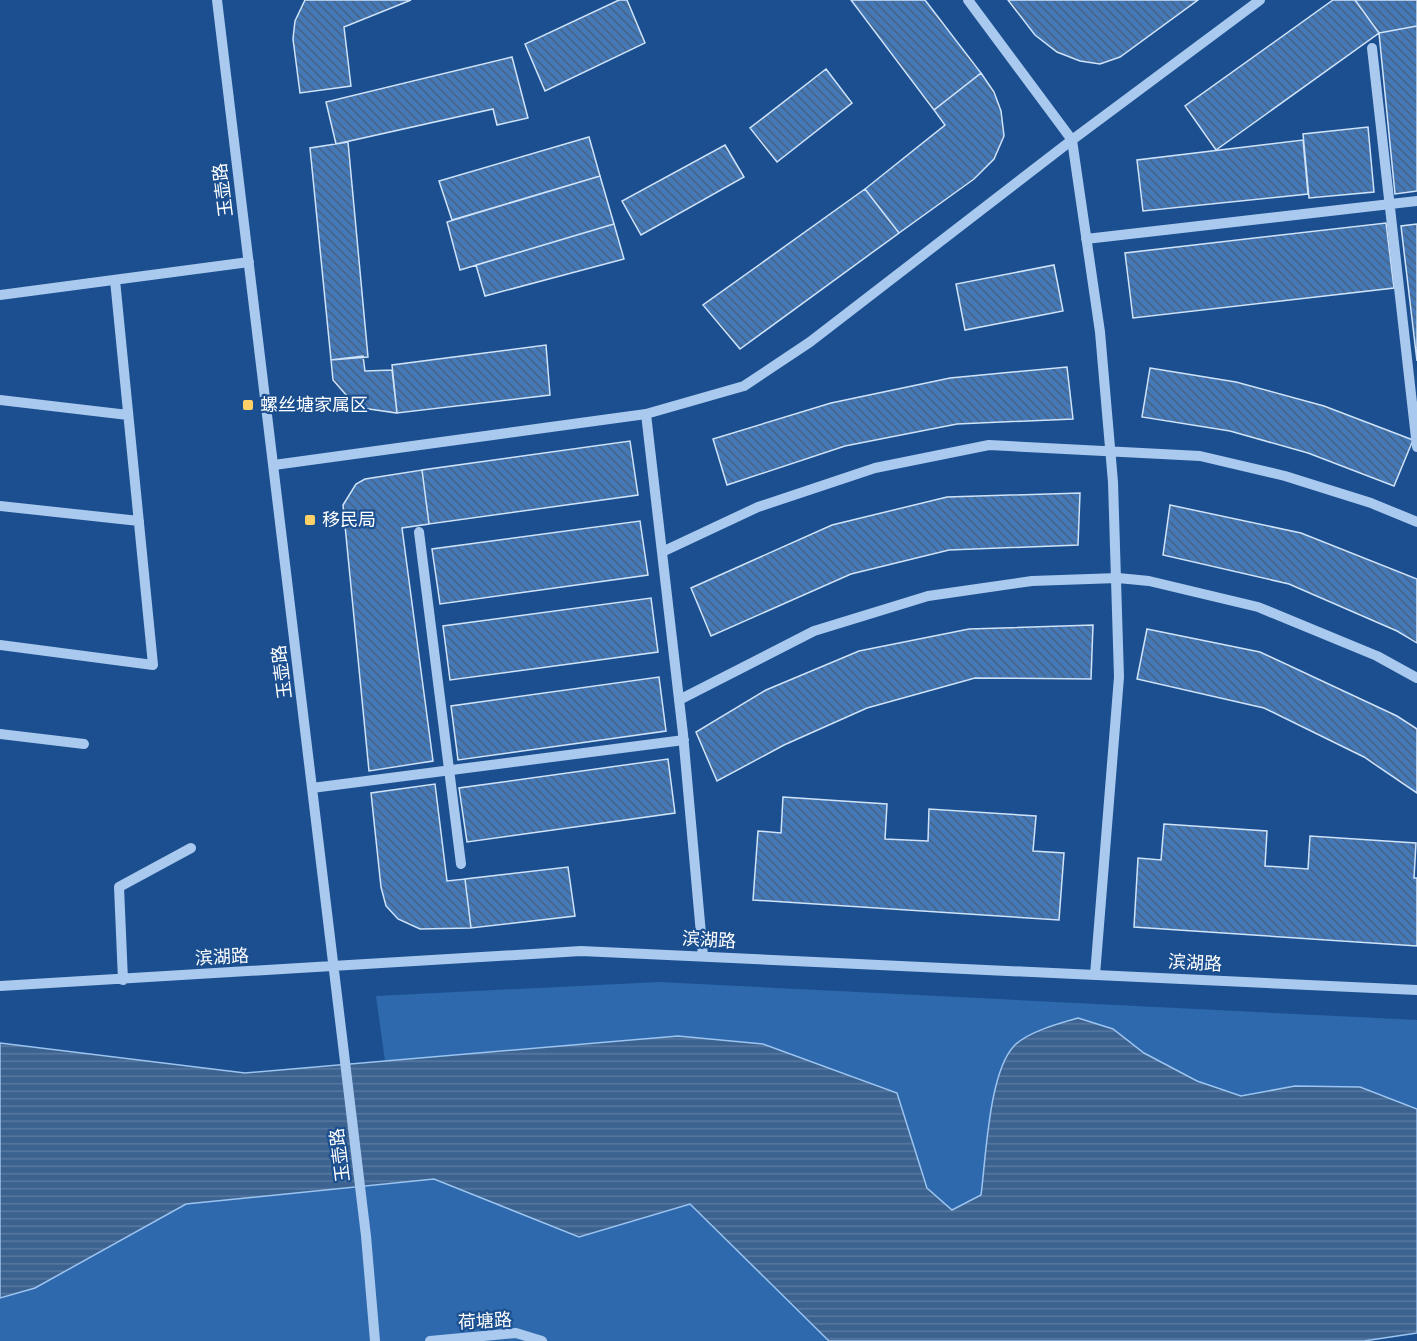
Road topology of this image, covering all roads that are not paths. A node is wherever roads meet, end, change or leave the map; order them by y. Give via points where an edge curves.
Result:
1 (217, 0) edge
2 (968, 0) edge
3 (1260, 0) edge
4 (1372, 48) dead end
5 (1072, 140) junction
6 (1417, 201) edge
7 (1389, 203) junction
8 (1086, 239) junction
9 (249, 262) junction
10 (115, 280) junction
11 (0, 295) edge
12 (0, 400) edge
13 (646, 414) junction
14 (128, 415) junction
15 (1417, 447) edge
16 (1110, 450) junction
17 (273, 465) junction
18 (0, 506) edge
19 (139, 521) junction
20 (1417, 522) edge
21 (418, 532) dead end
22 (662, 552) junction
23 (1118, 578) junction
24 (0, 645) edge
25 (1417, 678) edge
26 (679, 700) junction
27 (0, 734) edge
28 (684, 740) junction
29 (84, 744) dead end
30 (448, 770) junction
31 (312, 788) junction
32 (191, 848) dead end
33 (461, 864) dead end
34 (703, 956) junction
35 (334, 967) junction
36 (1095, 975) junction
37 (123, 980) junction
38 (0, 986) edge
39 (1417, 990) edge
40 (375, 1341) edge
41 (430, 1341) edge
42 (542, 1341) edge

1 - 9 street, 玉壶路
2 - 5 street
3 - 5 street
4 - 7 street
5 - 8 street
5 - 13 street via 810,342 744,386
6 - 7 street
7 - 8 street
7 - 15 street
8 - 16 street via 1100,332
9 - 10 street
9 - 17 street, 玉壶路
10 - 11 street
10 - 14 street
12 - 14 street
13 - 17 street
13 - 22 street
14 - 19 street
16 - 20 street via 1200,456 1243,466 1371,503
16 - 22 street via 989,445 875,468 758,507
16 - 23 street
17 - 31 street, 玉壶路
18 - 19 street
19 - 24 street via 153,665
21 - 30 street
22 - 26 street
23 - 25 street via 1149,581 1258,608 1377,656
23 - 26 street via 1032,581 928,596 814,631
23 - 36 street via 1119,677
26 - 28 street
27 - 29 street
28 - 30 street
28 - 34 street
30 - 31 street
30 - 33 street
31 - 35 street, 玉壶路
32 - 37 street via 119,887
34 - 35 street, 滨湖路 via 581,951
34 - 36 street, 滨湖路
35 - 37 street, 滨湖路
35 - 40 street, 玉壶路
36 - 39 street, 滨湖路
37 - 38 street, 滨湖路
41 - 42 street, 荷塘路 via 516,1334

